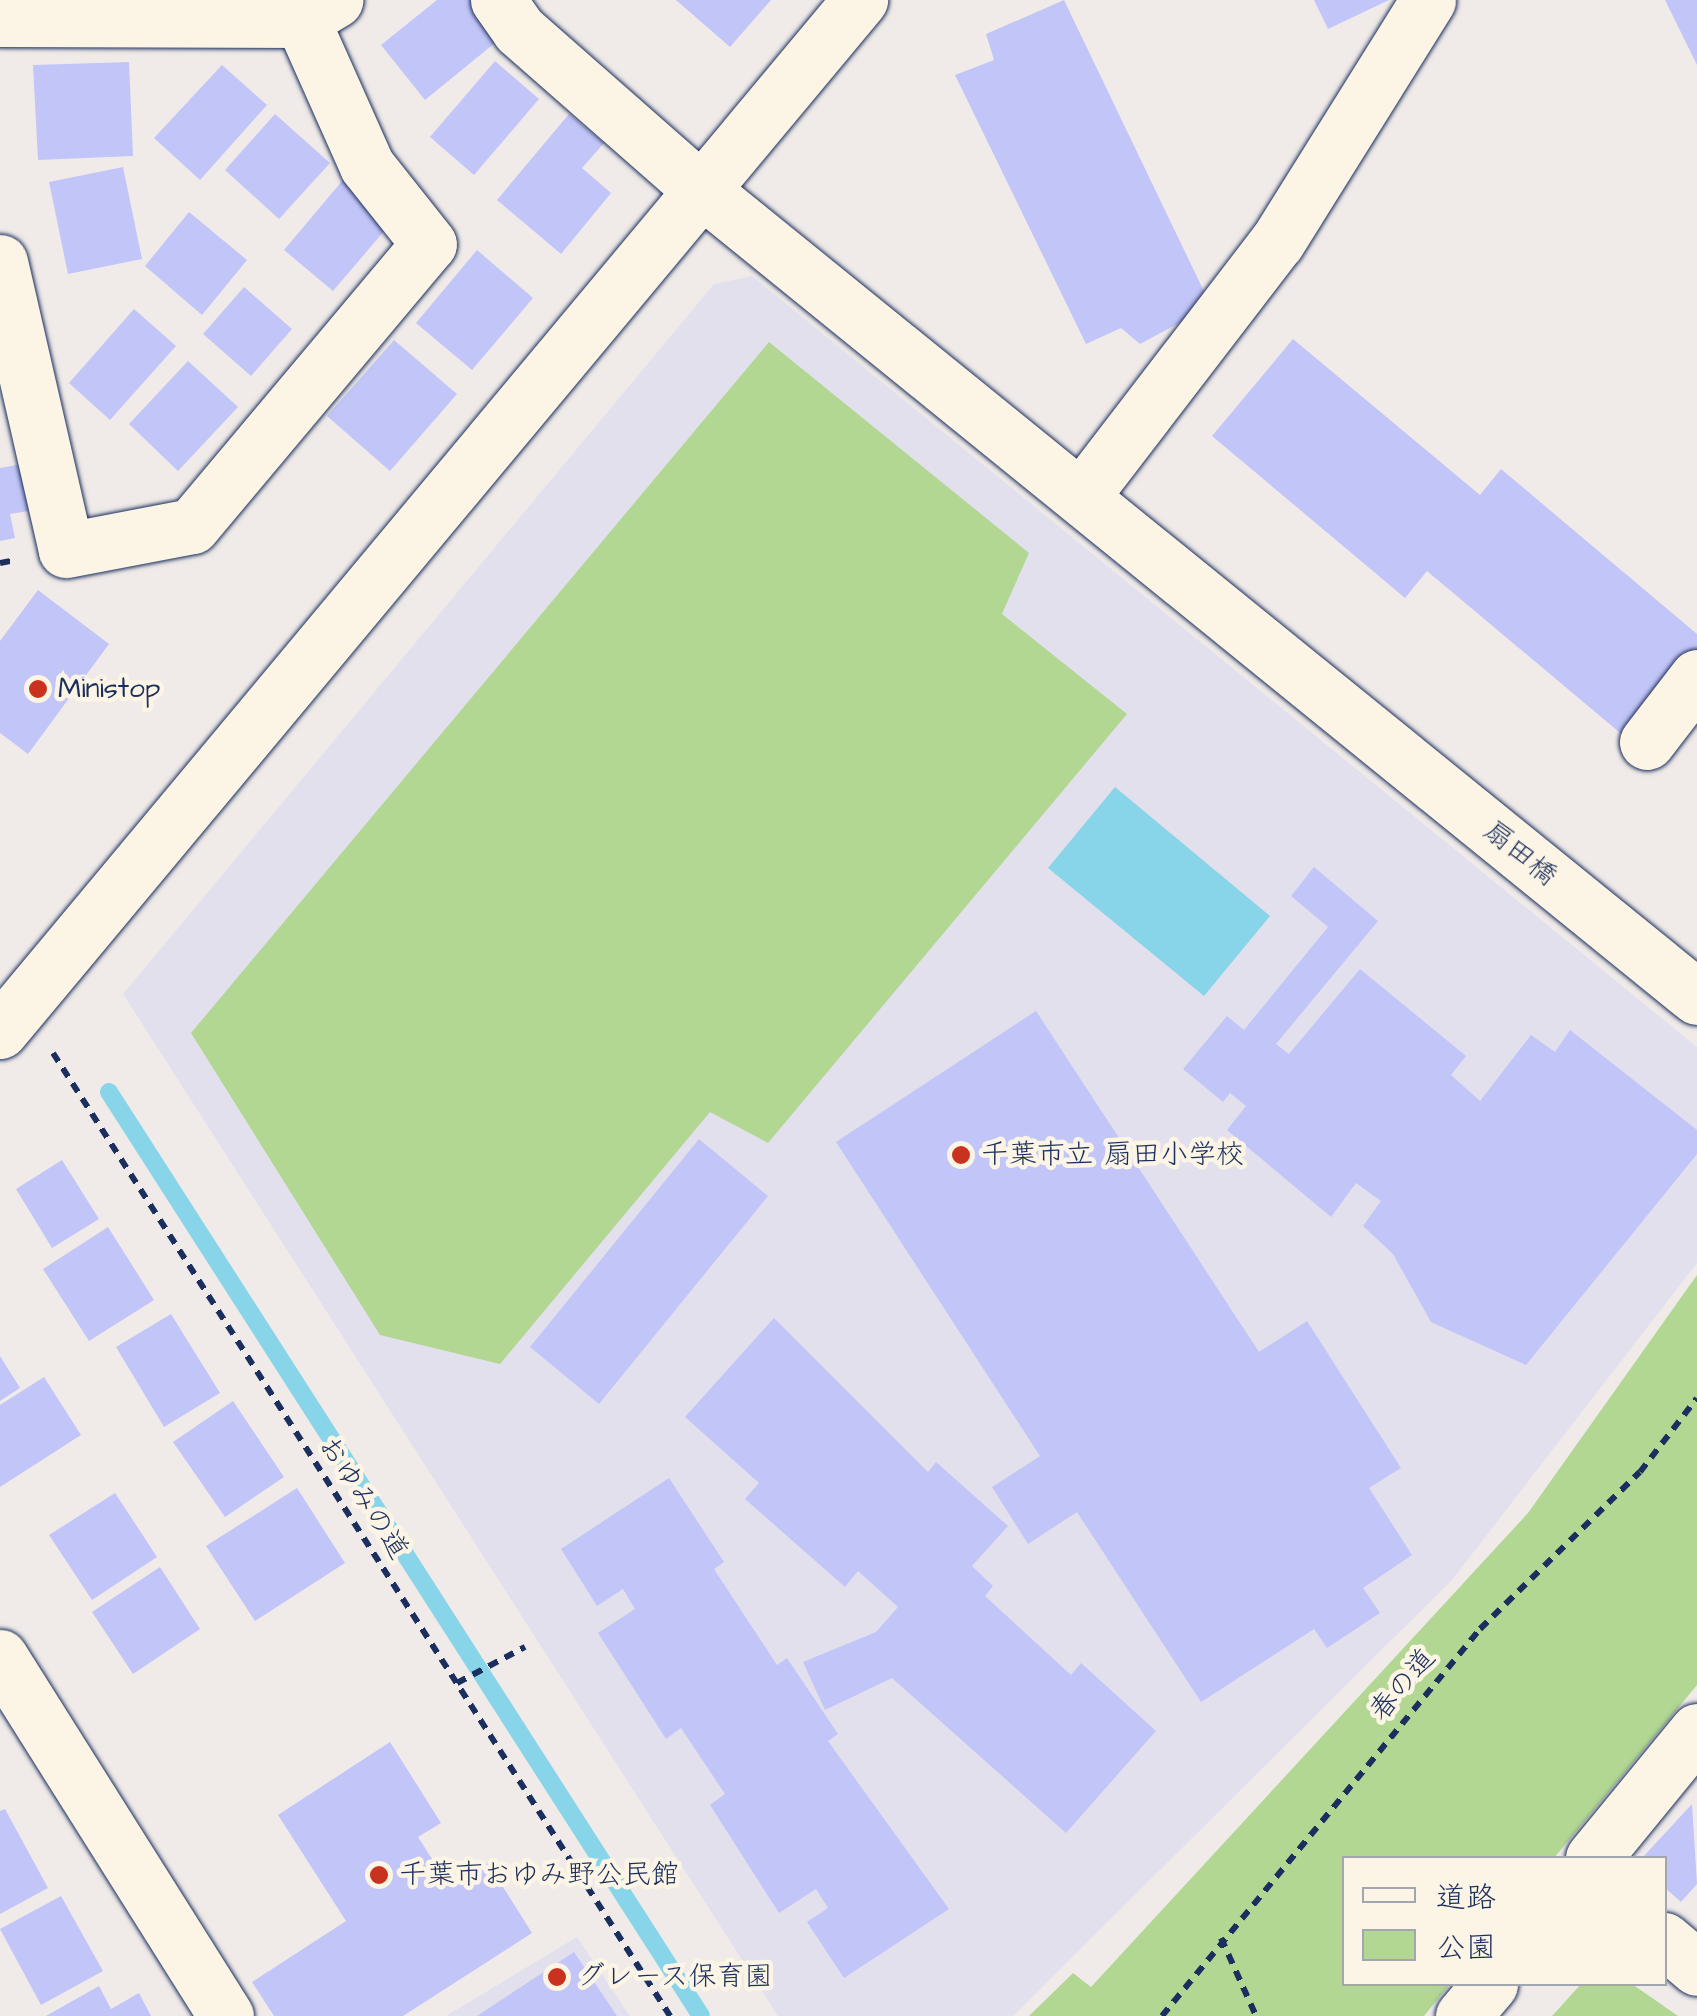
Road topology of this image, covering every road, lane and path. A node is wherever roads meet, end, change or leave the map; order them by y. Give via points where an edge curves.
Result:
1 (498, 0) edge
2 (860, 0) edge
3 (1428, 0) edge
4 (318, 10) edge
5 (0, 19) edge
6 (698, 187) junction
7 (0, 262) edge
8 (1081, 497) junction
9 (1697, 677) edge
10 (1647, 742) dead end
11 (1697, 997) edge
12 (13, 1016) edge
13 (1697, 1398) edge
14 (525, 1648) dead end
15 (0, 1657) edge
16 (456, 1683) junction
17 (1697, 1732) edge
18 (1595, 1856) edge
19 (1220, 1937) junction
20 (1667, 1943) edge
21 (1697, 1968) edge
22 (1488, 1986) edge
23 (226, 2016) edge
24 (670, 2016) edge
25 (1162, 2016) edge
26 (1256, 2016) edge
27 (1464, 2016) edge

1 - 6 street, 扇田橋 via 520,30
2 - 6 street
3 - 8 street via 1276,242
4 - 5 street
4 - 7 street via 366,166 429,244 192,526 66,550
6 - 8 street, 扇田橋
6 - 12 street
8 - 11 street, 扇田橋
9 - 10 street
12 - 16 path, おゆみの道 via 80,1106
13 - 19 path, 春の道 via 1640,1472 1480,1629
14 - 16 path
15 - 23 street
16 - 24 path, おゆみの道
17 - 18 street
19 - 25 path, 春の道
19 - 26 path
20 - 21 street
22 - 27 street

